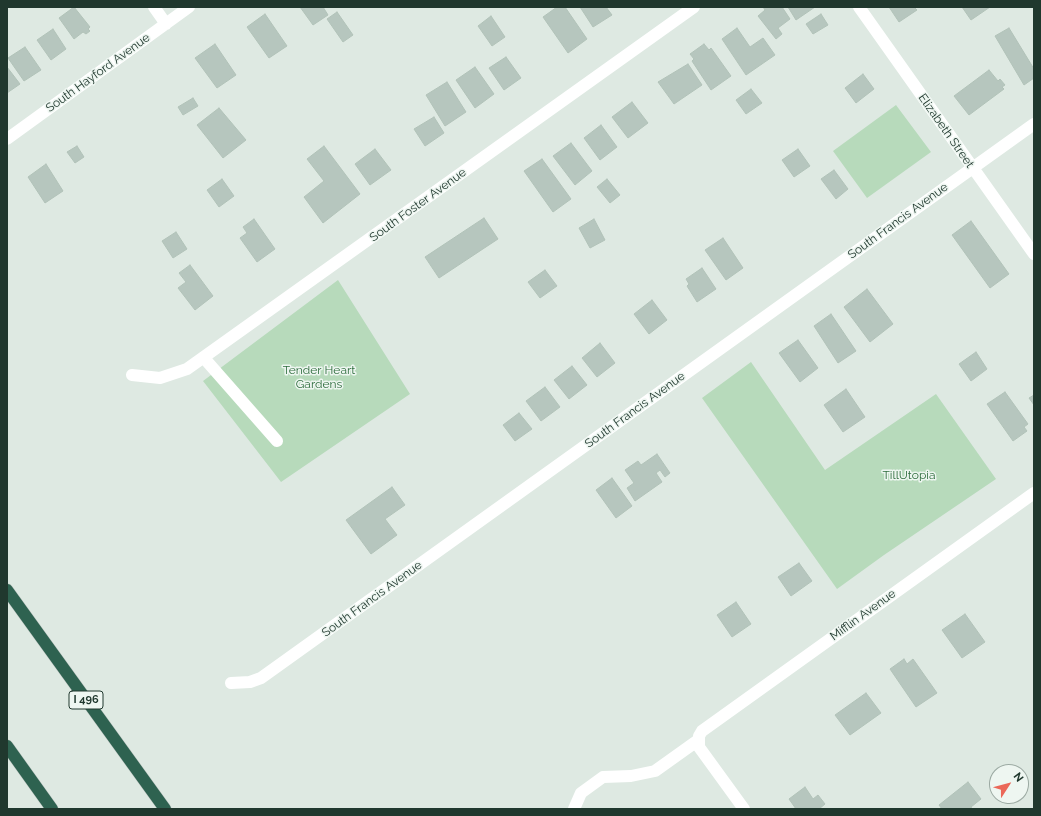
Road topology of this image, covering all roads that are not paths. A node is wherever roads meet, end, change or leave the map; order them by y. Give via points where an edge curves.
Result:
1 (154, 7) edge
2 (189, 7) edge
3 (694, 7) edge
4 (859, 7) edge
5 (166, 24) junction
6 (1034, 124) edge
7 (7, 139) edge
8 (972, 168) junction
9 (1034, 254) edge
10 (204, 358) junction
11 (132, 375) dead end
12 (277, 442) dead end
13 (1034, 493) edge
14 (7, 590) edge
15 (231, 683) dead end
16 (698, 741) junction
17 (7, 746) edge
18 (52, 809) edge
19 (165, 809) edge
20 (574, 809) edge
21 (744, 809) edge

1 - 5 street
2 - 5 street, South Hayford Avenue
3 - 10 street, South Foster Avenue
4 - 8 street, Elizabeth Street
5 - 7 street, South Hayford Avenue
6 - 8 street, South Francis Avenue
8 - 9 street, Elizabeth Street
8 - 15 street, South Francis Avenue via 262,678 250,682
10 - 11 street, South Foster Avenue via 187,370 160,378
10 - 12 street
13 - 16 street, Mifflin Avenue via 702,731
14 - 19 highway, I 496
16 - 20 street, Mifflin Avenue via 655,771 631,776 602,777 581,793
16 - 21 street via 704,754
17 - 18 highway

